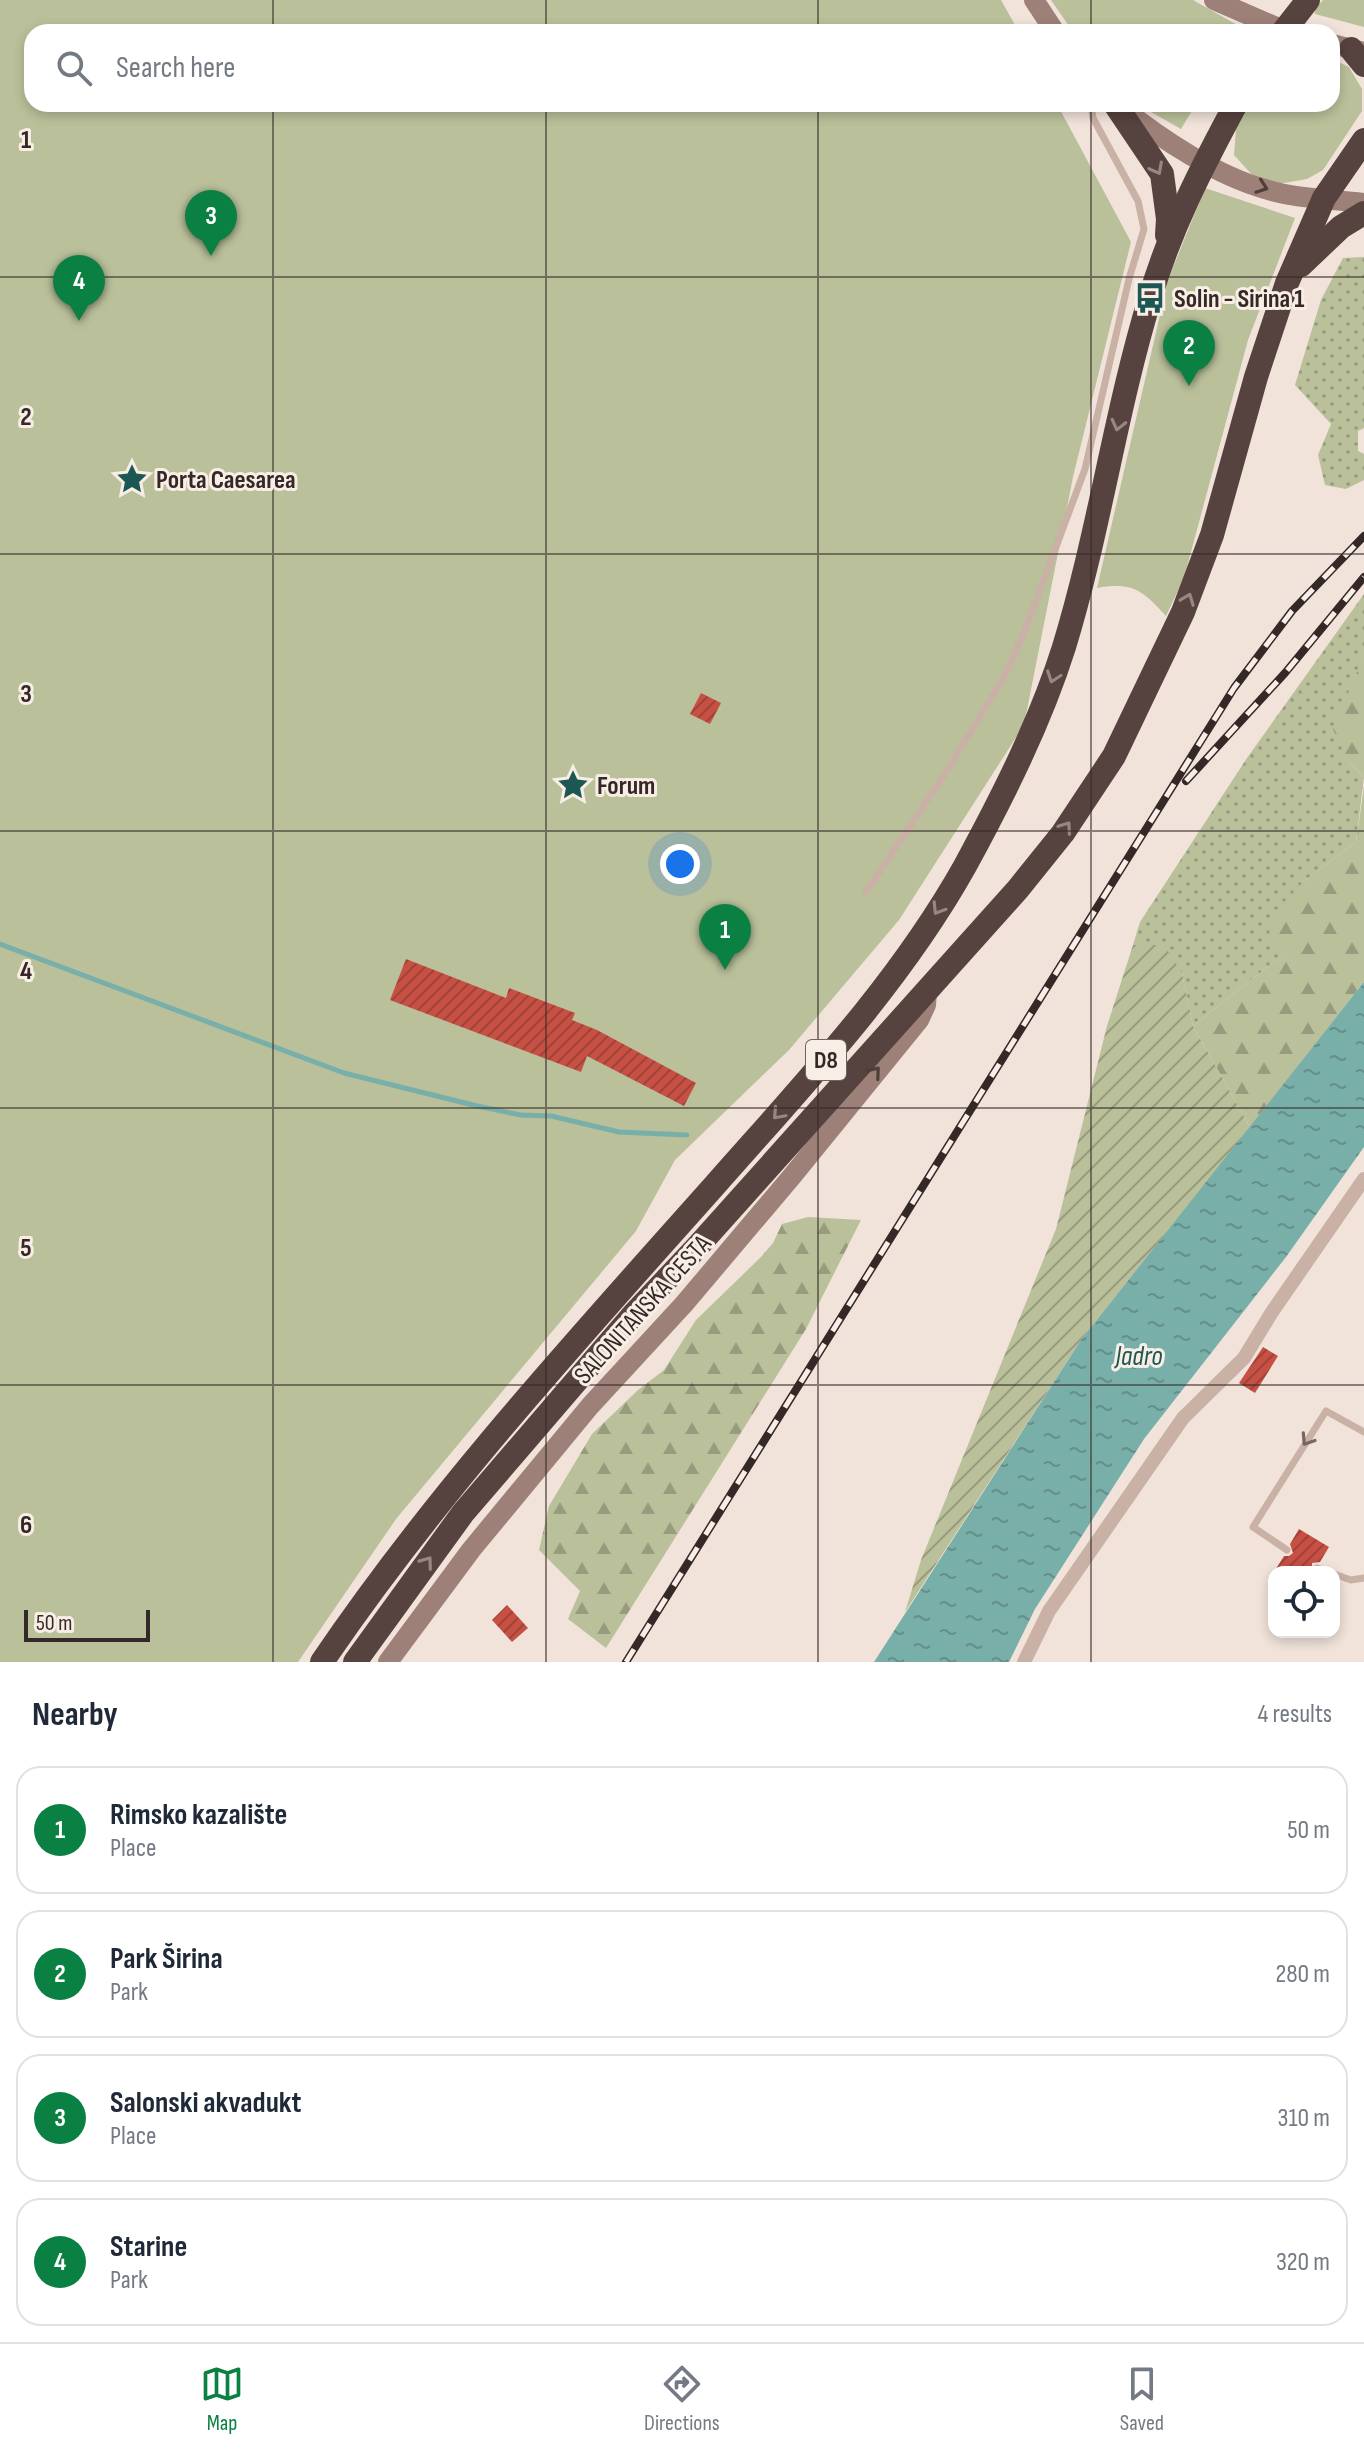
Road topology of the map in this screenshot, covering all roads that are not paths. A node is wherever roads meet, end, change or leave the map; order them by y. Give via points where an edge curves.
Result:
1 (1034, 0) edge
2 (1214, 0) edge
3 (1308, 0) edge
4 (1050, 24) edge
5 (1267, 24) edge
6 (1291, 24) edge
7 (1092, 112) edge
8 (1121, 112) edge
9 (1127, 112) edge
10 (1232, 112) edge
11 (1364, 140) edge
12 (1205, 162) junction
13 (1324, 198) junction
14 (1364, 203) edge
15 (1364, 213) edge
16 (1166, 252) junction
17 (1287, 283) junction
18 (866, 892) dead end
19 (927, 988) junction
20 (1364, 1179) edge
21 (1364, 1432) edge
22 (1287, 1550) dead end
23 (1340, 1576) edge
24 (1364, 1578) edge
25 (322, 1662) edge
26 (355, 1662) edge
27 (388, 1662) edge
28 (1024, 1662) edge

1 - 4 main road
2 - 5 main road
3 - 6 highway
7 - 18 lane via 1138,201 1144,229 1085,469 1004,677
8 -> 16 highway via 1162,174
9 - 12 main road
10 - 12 highway, D8
11 - 13 highway, D8
12 -> 13 main road via 1263,189
12 - 16 highway, D8
13 - 14 main road
13 - 17 highway, D8
15 - 17 highway via 1333,234
16 -> 25 highway, D8 via 1064,646 1039,718 964,868 915,946 825,1061 434,1507
19 -> 17 highway, D8 via 1018,889 1114,756 1183,612 1212,535
26 -> 19 highway, D8 via 463,1513
27 -> 19 main road, SALONITANSKA CESTA via 471,1550 590,1406 684,1304 919,1020
20 - 28 street via 1244,1358 1183,1418 1049,1611
21 -> 22 lane via 1326,1411 1253,1527
23 - 24 lane

